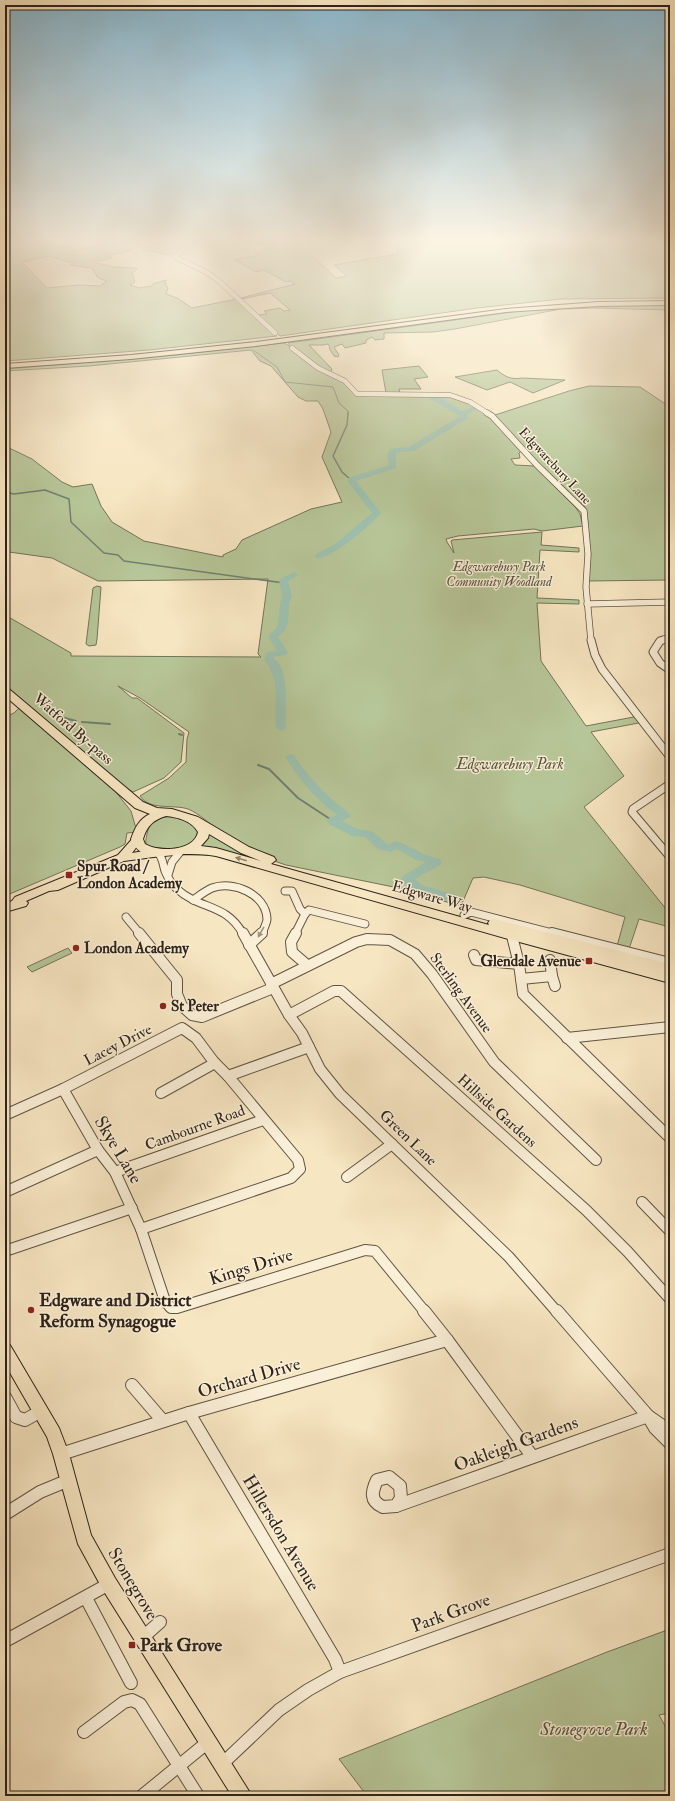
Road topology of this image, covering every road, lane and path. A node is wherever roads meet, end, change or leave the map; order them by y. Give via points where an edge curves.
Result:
1 (264, 322) edge
2 (402, 322) edge
3 (423, 322) edge
4 (276, 333) dead end
5 (292, 348) dead end
6 (5, 363) edge
7 (5, 366) edge
8 (670, 602) edge
9 (587, 604) junction
10 (670, 636) edge
11 (670, 670) edge
12 (5, 691) edge
13 (667, 748) edge
14 (670, 757) edge
15 (670, 784) edge
16 (122, 791) junction
17 (165, 812) junction
18 (194, 820) junction
19 (139, 834) junction
20 (226, 839) junction
21 (182, 851) junction
22 (158, 853) junction
23 (670, 857) edge
24 (122, 858) junction
25 (168, 876) junction
26 (286, 891) dead end
27 (193, 900) junction
28 (5, 908) edge
29 (305, 914) junction
30 (468, 914) junction
31 (126, 917) dead end
32 (365, 924) dead end
33 (512, 936) junction
34 (249, 945) junction
35 (474, 955) dead end
36 (550, 960) dead end
37 (519, 964) junction
38 (308, 965) junction
39 (668, 965) edge
40 (552, 976) junction
41 (670, 978) edge
42 (521, 979) junction
43 (272, 986) junction
44 (555, 986) dead end
45 (289, 1015) junction
46 (669, 1028) edge
47 (567, 1038) junction
48 (309, 1047) junction
49 (215, 1063) junction
50 (228, 1076) junction
51 (63, 1089) junction
52 (161, 1093) dead end
53 (5, 1115) edge
54 (263, 1120) junction
55 (670, 1138) edge
56 (392, 1144) junction
57 (98, 1150) junction
58 (596, 1160) dead end
59 (115, 1172) junction
60 (347, 1177) dead end
61 (5, 1192) edge
62 (642, 1202) dead end
63 (132, 1208) junction
64 (141, 1229) junction
65 (670, 1231) edge
66 (5, 1251) edge
67 (670, 1299) edge
68 (447, 1340) junction
69 (5, 1350) edge
70 (132, 1385) dead end
71 (5, 1397) edge
72 (41, 1411) junction
73 (189, 1413) junction
74 (648, 1416) junction
75 (163, 1421) junction
76 (667, 1439) edge
77 (61, 1454) junction
78 (532, 1456) junction
79 (68, 1480) junction
80 (396, 1506) dead end
81 (5, 1514) edge
82 (670, 1554) edge
83 (109, 1584) junction
84 (86, 1598) junction
85 (160, 1622) dead end
86 (142, 1638) junction
87 (5, 1641) edge
88 (340, 1672) junction
89 (131, 1683) dead end
90 (84, 1732) dead end
91 (208, 1742) junction
92 (222, 1764) junction
93 (179, 1767) junction
94 (242, 1795) edge
95 (142, 1796) edge
96 (198, 1796) edge

1 - 4 street
2 - 6 highway via 213,346
3 - 7 highway via 223,348
5 - 9 street, Edgwarebury Lane via 318,368 345,381 358,394 450,395 470,402 492,416 584,511 588,554
8 - 9 street
9 - 13 street, Edgwarebury Lane via 591,641 602,669
10 - 11 street via 660,641 653,652 655,658
12 - 16 highway, Watford By-pass
13 - 14 street, Edgwarebury Lane
15 - 23 street via 632,812
16 - 17 highway, Watford By-pass via 146,809
16 - 19 highway, Watford By-pass via 138,812
16 - 20 highway via 150,806 189,812
17 - 18 highway via 178,813
17 - 19 highway via 150,817
18 - 20 highway
18 - 21 highway via 202,828 203,837 198,844
19 - 22 highway via 142,848
19 - 24 main road
20 - 30 highway, Edgware Way via 245,850 276,862
21 - 22 highway
21 - 25 street via 172,862
33 -> 21 highway, Edgware Way via 216,852
22 - 24 main road
22 - 25 street, Green Lane via 163,859
24 - 28 main road via 22,903
25 - 27 street, Green Lane via 176,888
26 - 29 street via 292,891
27 - 34 street, Green Lane via 233,919
27 -> 34 street via 212,888 232,886 252,894 263,904 266,920 261,935
29 - 32 street via 309,910 351,923
29 - 38 street via 291,942 292,952
30 - 39 highway, Edgware Way
30 - 39 street, Edgware Way via 645,956 650,953 656,954
31 - 43 street, Sterling Avenue via 177,980 177,994 182,1006 192,1015 202,1017
33 - 37 street
33 - 41 highway, Edgware Way
34 - 43 street, Green Lane
35 - 37 street via 476,960
36 - 40 street
37 - 42 street
38 - 43 street, Sterling Avenue
38 - 58 street, Sterling Avenue via 367,939 390,940 415,954 494,1062
40 - 42 street
40 - 44 street
42 - 47 street via 523,994
43 - 45 street, Green Lane
45 - 48 street, Green Lane
45 - 67 street, Hillside Gardens via 334,991 341,991 586,1210
46 - 47 street
47 - 55 street
48 - 50 street
48 - 56 street, Green Lane via 320,1069 340,1094
49 - 50 street, Lacey Drive
49 - 51 street, Lacey Drive via 192,1034 182,1028
49 - 52 street
50 - 54 street
51 - 53 street, Lacey Drive
51 - 57 street, Skye Lane
54 - 59 street, Cambourne Road
54 - 64 street via 298,1160 300,1169 291,1178
56 - 60 street
56 - 74 street, Green Lane via 510,1257
57 - 59 street, Skye Lane
57 - 61 street
59 - 63 street, Skye Lane
62 - 65 street
63 - 64 street, Skye Lane
63 - 66 street
64 - 68 street, Kings Drive via 165,1301 171,1308 365,1250 375,1251
68 - 73 street, Orchard Drive
68 - 78 street, Kings Drive
69 - 72 main road, Stonegrove
70 - 75 street
71 - 72 street via 16,1417 25,1420
72 - 77 main road, Stonegrove
73 - 75 street, Orchard Drive
73 - 88 street, Hillersdon Avenue via 335,1659
74 - 76 street, Green Lane via 652,1426
74 - 78 street, Oakleigh Gardens
75 - 77 street, Orchard Drive
77 - 79 main road, Stonegrove
78 - 80 street, Oakleigh Gardens
79 - 81 street via 40,1492
79 - 83 main road, Stonegrove via 84,1538
82 - 88 street, Park Grove
83 - 84 street
83 - 86 main road, Stonegrove
84 - 87 street
84 - 89 street
85 - 86 street
86 - 91 main road, Stonegrove
88 - 92 street, Park Grove via 279,1710
90 - 93 street via 124,1702 132,1700 140,1704
91 - 92 main road, Stonegrove
91 - 93 street
92 - 94 main road, Stonegrove
93 - 95 street
93 - 96 street

